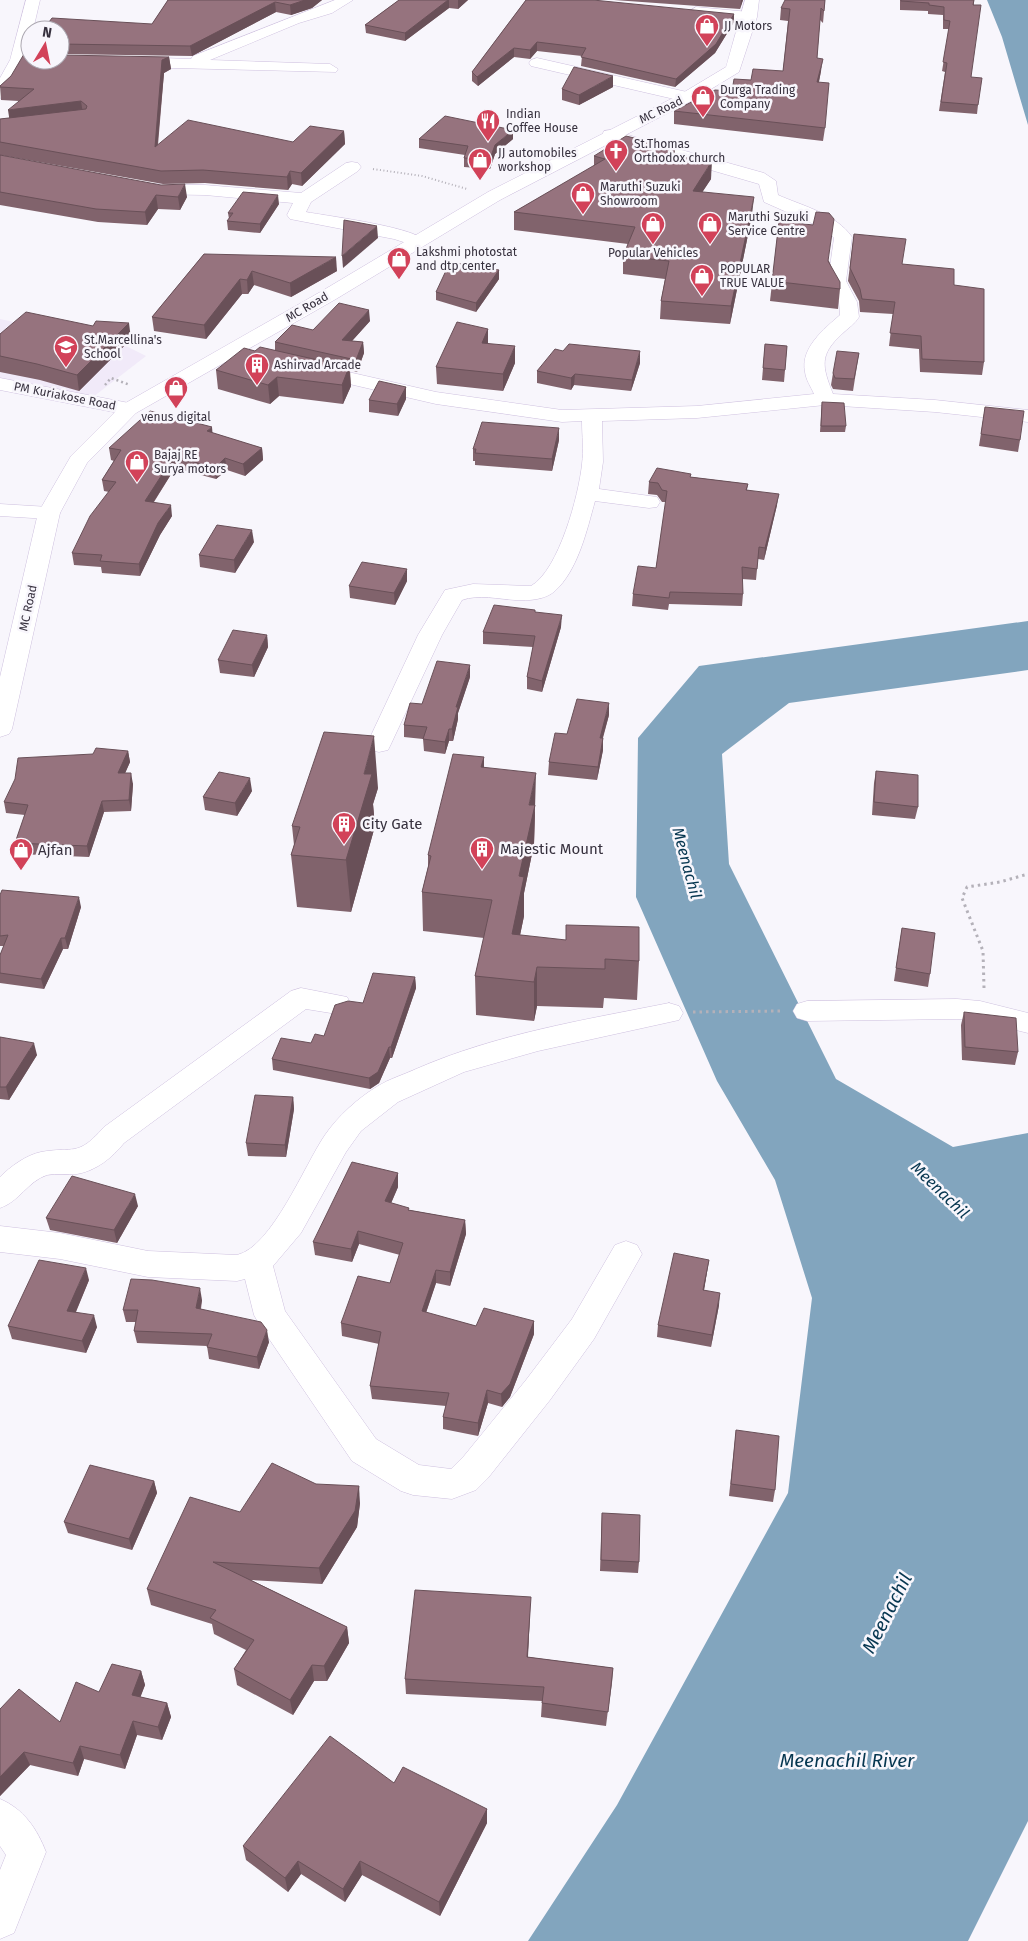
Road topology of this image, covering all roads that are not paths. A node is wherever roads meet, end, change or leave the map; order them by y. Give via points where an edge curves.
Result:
1 (33, 0) edge
2 (346, 0) edge
3 (751, 8) edge
4 (681, 11) edge
5 (30, 20) edge
6 (115, 61) edge
7 (191, 63) junction
8 (537, 63) dead end
9 (20, 65) edge
10 (330, 69) dead end
11 (0, 91) edge
12 (687, 97) junction
13 (610, 135) junction
14 (352, 167) road end
15 (134, 187) edge
16 (304, 199) junction
17 (416, 242) junction
18 (231, 351) junction
19 (259, 358) edge
20 (296, 366) edge
21 (0, 384) edge
22 (825, 399) junction
23 (129, 409) junction
24 (592, 415) junction
25 (1028, 416) edge
26 (585, 493) junction
27 (649, 502) dead end
28 (0, 510) edge
29 (49, 513) junction
30 (0, 729) edge
31 (379, 744) dead end
32 (337, 1004) edge
33 (807, 1011) road end
34 (669, 1012) road end
35 (1028, 1023) edge
36 (0, 1196) edge
37 (0, 1239) edge
38 (626, 1254) dead end
39 (257, 1263) junction
40 (0, 1818) edge
41 (0, 1919) edge

1 - 5 street
2 - 7 street
3 - 4 street
3 - 12 street, MC Road via 733,69
6 - 7 street
7 - 10 street
8 - 12 street
9 - 11 street
12 - 13 street, MC Road
13 - 17 street, MC Road via 494,196
13 - 22 street via 758,176 767,181 770,198 833,226 843,237 837,281 848,302 850,317 816,351 815,373
14 - 16 street
15 - 16 street
16 - 17 street via 296,215 398,234
17 - 18 street, MC Road
18 - 19 street
18 - 23 street, MC Road
20 - 24 street via 436,398 562,416
21 - 23 street, PM Kuriakose Road
22 - 24 street via 697,412
22 - 25 street
23 - 29 street, MC Road via 78,460
24 - 26 street via 592,468
26 - 27 street
26 - 31 street via 572,543 558,572 539,592 472,590 453,595 430,635
28 - 29 street
29 - 30 street, MC Road
32 - 36 street via 301,998 114,1135 102,1149 79,1162 42,1164 18,1178
33 - 35 street via 957,1009
34 - 39 street via 529,1043 455,1064 388,1094 350,1123 290,1224
37 - 39 street via 60,1246 148,1264 236,1268
38 - 39 street via 583,1329 538,1390 476,1467 464,1479 452,1484 412,1480 364,1450 270,1315
40 - 41 street via 27,1852

